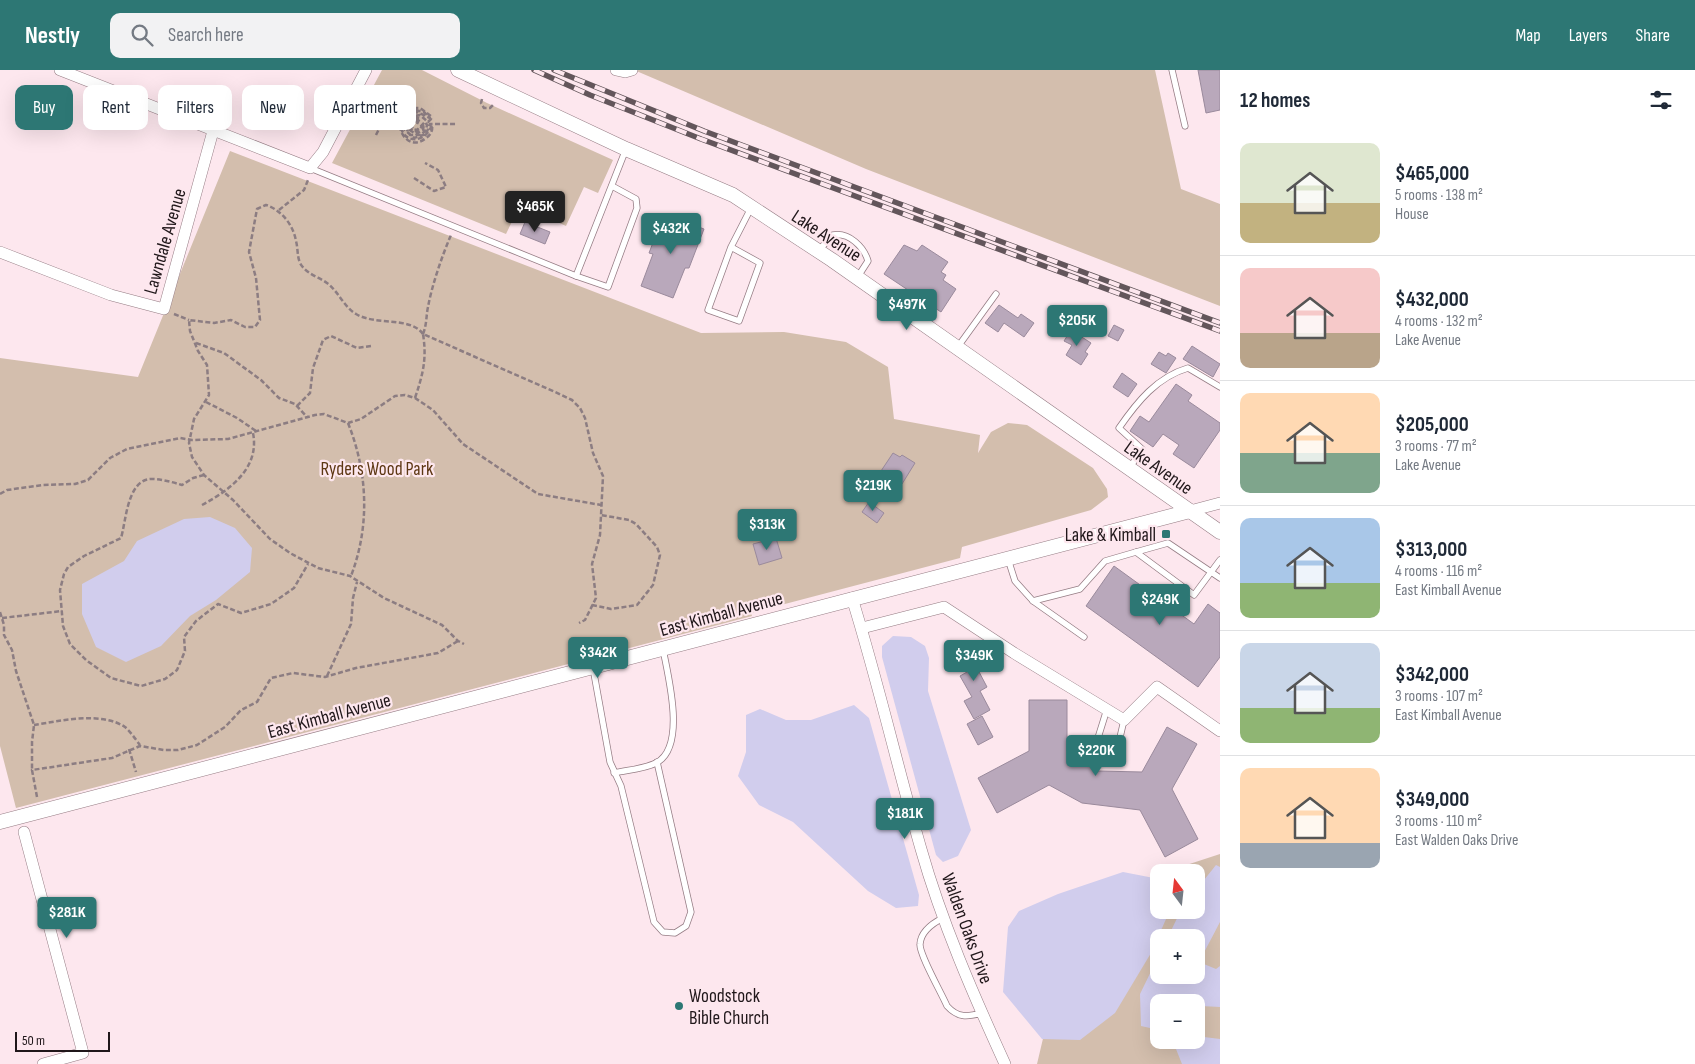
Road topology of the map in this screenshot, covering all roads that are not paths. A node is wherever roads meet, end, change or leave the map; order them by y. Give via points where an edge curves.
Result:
1 (60, 70) edge
2 (366, 70) edge
3 (458, 70) edge
4 (616, 70) edge
5 (632, 70) edge
6 (1172, 70) edge
7 (1185, 126) dead end
8 (213, 131) junction
9 (626, 149) junction
10 (313, 169) junction
11 (612, 186) junction
12 (752, 208) junction
13 (731, 247) junction
14 (0, 252) edge
15 (817, 252) junction
16 (576, 276) junction
17 (857, 278) junction
18 (996, 294) dead end
19 (957, 348) junction
20 (1220, 387) edge
21 (1129, 469) junction
22 (1220, 503) edge
23 (1190, 511) junction
24 (1220, 532) edge
25 (1136, 552) junction
26 (1008, 558) junction
27 (1220, 560) edge
28 (1212, 571) junction
29 (1220, 578) edge
30 (852, 598) junction
31 (1034, 600) junction
32 (862, 628) junction
33 (1084, 638) dead end
34 (662, 648) junction
35 (593, 666) junction
36 (1106, 710) junction
37 (1124, 720) junction
38 (1220, 731) edge
39 (657, 762) junction
40 (614, 773) junction
41 (0, 822) edge
42 (24, 832) dead end
43 (943, 918) junction
44 (982, 1013) junction
45 (43, 1064) edge
46 (1005, 1064) edge

1 - 8 street
2 - 10 street
3 - 9 street, Lake Avenue
4 - 5 street
6 - 7 lane
8 - 10 street
8 - 14 street, Lawndale Avenue via 164,309 110,295
9 - 11 lane
9 - 12 street, Lake Avenue via 733,195
10 - 16 lane
11 - 16 lane
11 - 16 lane via 636,199 638,208 608,287
12 - 13 lane
12 - 15 street, Lake Avenue
13 - 13 lane via 760,263 739,321 708,310
15 - 17 street, Lake Avenue
15 - 17 lane via 833,235 846,236 865,251 868,261
17 - 19 street, Lake Avenue
18 - 19 lane
19 - 21 street, Lake Avenue
20 - 21 lane via 1188,368 1173,372 1154,386 1136,403 1119,428 1142,449
21 - 23 street, Lake Avenue
22 - 23 street, East Kimball Avenue
23 - 24 street, Lake Avenue
23 - 26 street, East Kimball Avenue
25 - 28 lane via 1168,543
25 - 28 lane via 1194,594
25 - 31 lane via 1106,561 1080,589
26 - 30 street, East Kimball Avenue
26 - 31 lane via 1015,581
27 - 28 lane
28 - 29 lane
30 - 32 street, Walden Oaks Drive
30 - 34 street, East Kimball Avenue
31 - 33 lane
32 - 36 street via 944,608
32 - 43 street, Walden Oaks Drive via 921,850
34 - 35 street, East Kimball Avenue
34 - 39 lane via 674,715 674,734
35 - 40 lane
35 - 41 street, East Kimball Avenue
36 - 37 street
36 - 37 lane via 1097,740 1104,753 1110,754 1118,746
37 - 38 street via 1157,687
39 - 40 lane
39 - 40 lane via 691,912 686,926 675,933 663,932 654,922 621,786
42 - 45 street via 84,1053
43 - 44 street, Walden Oaks Drive
43 - 44 lane via 929,926 921,938 920,949 947,1006 964,1017
44 - 46 street, Walden Oaks Drive

